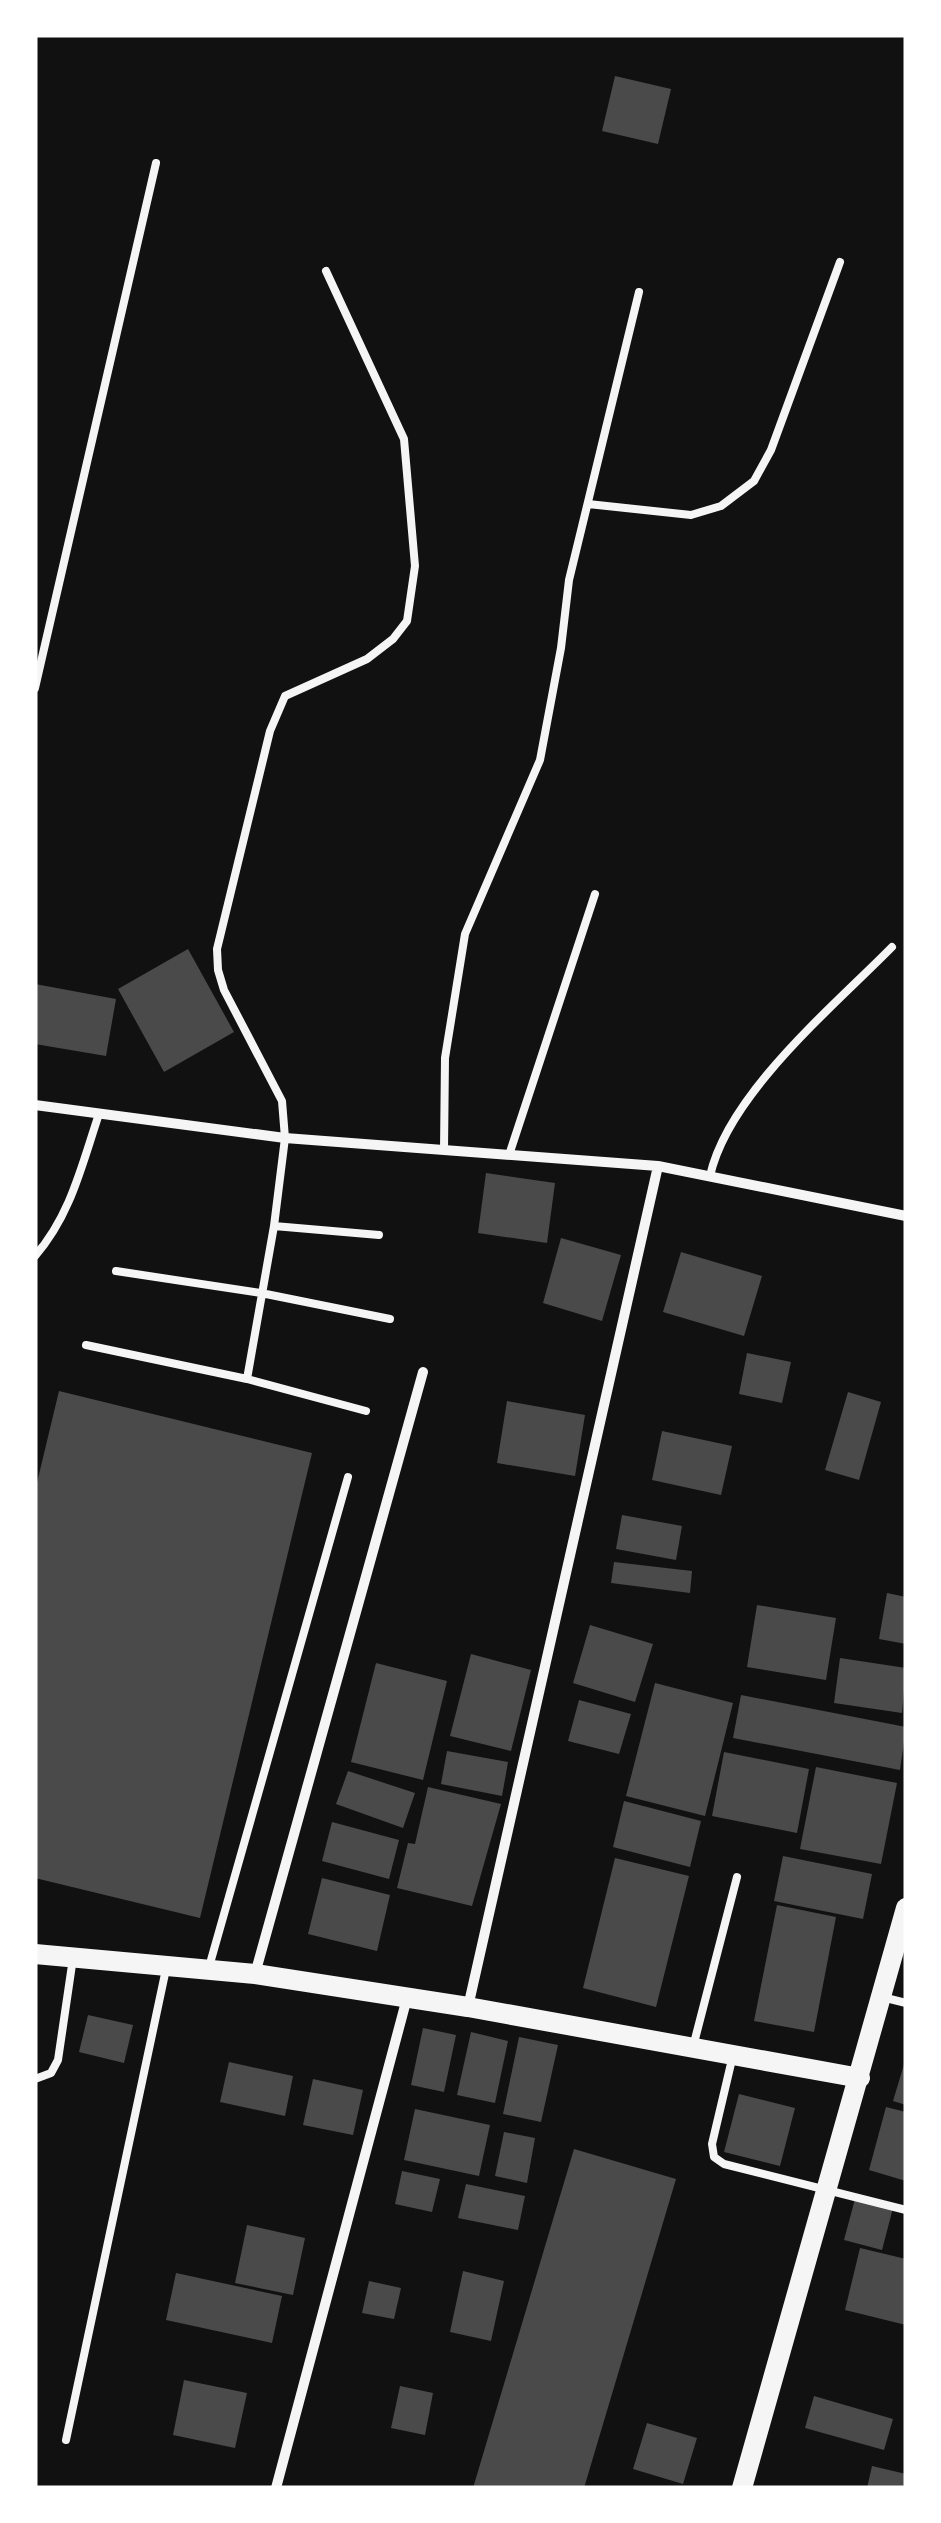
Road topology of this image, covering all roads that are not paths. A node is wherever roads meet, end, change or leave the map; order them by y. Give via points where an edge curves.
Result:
1 (156, 162) dead end
2 (840, 262) dead end
3 (326, 271) dead end
4 (640, 292) dead end
5 (588, 504) junction
6 (35, 688) edge
7 (595, 894) dead end
8 (892, 947) dead end
9 (35, 1106) edge
10 (99, 1114) junction
11 (286, 1138) junction
12 (444, 1150) junction
13 (509, 1154) junction
14 (658, 1166) junction
15 (710, 1176) junction
16 (906, 1216) edge
17 (274, 1226) junction
18 (379, 1235) dead end
19 (35, 1256) edge
20 (116, 1271) dead end
21 (260, 1293) junction
22 (390, 1320) dead end
23 (86, 1345) dead end
24 (423, 1372) dead end
25 (246, 1378) junction
26 (366, 1410) dead end
27 (348, 1477) dead end
28 (737, 1877) dead end
29 (906, 1908) edge
30 (35, 1954) edge
31 (73, 1957) junction
32 (167, 1965) junction
33 (209, 1967) junction
34 (255, 1974) junction
35 (407, 1997) junction
36 (882, 1997) junction
37 (906, 2003) edge
38 (468, 2007) junction
39 (692, 2048) junction
40 (732, 2055) junction
41 (860, 2078) junction
42 (35, 2079) edge
43 (828, 2189) junction
44 (906, 2210) edge
45 (66, 2440) dead end
46 (276, 2488) edge
47 (742, 2488) edge

1 - 6 lane
2 - 5 lane via 754,481 721,506 691,514
3 - 11 lane via 404,439 415,566 407,621 393,639 285,696 270,730 217,949 224,990 282,1101
4 - 5 lane
5 - 12 lane via 568,580 540,760 465,934 445,1058
7 - 13 lane
8 - 15 lane via 750,1093 716,1149
9 - 10 street
10 - 11 street
10 - 19 lane via 73,1197
11 - 12 street
11 - 17 lane
12 - 13 street
13 - 14 street
14 - 15 street
14 - 38 street
15 - 16 street
17 - 18 lane
17 - 21 lane
20 - 21 lane
21 - 22 lane
21 - 25 lane
23 - 25 lane
24 - 34 street
25 - 26 lane
27 - 33 lane
28 - 39 lane
29 - 36 main road
30 - 31 main road
31 - 32 main road
31 - 42 lane via 58,2060
32 - 33 main road
32 - 45 lane
33 - 34 main road
34 - 35 main road
35 - 38 main road
35 - 46 street
36 - 37 lane
36 - 41 main road
38 - 39 main road
39 - 40 main road
40 - 41 main road
40 - 43 lane via 714,2157
41 - 43 main road
43 - 44 lane
43 - 47 main road

